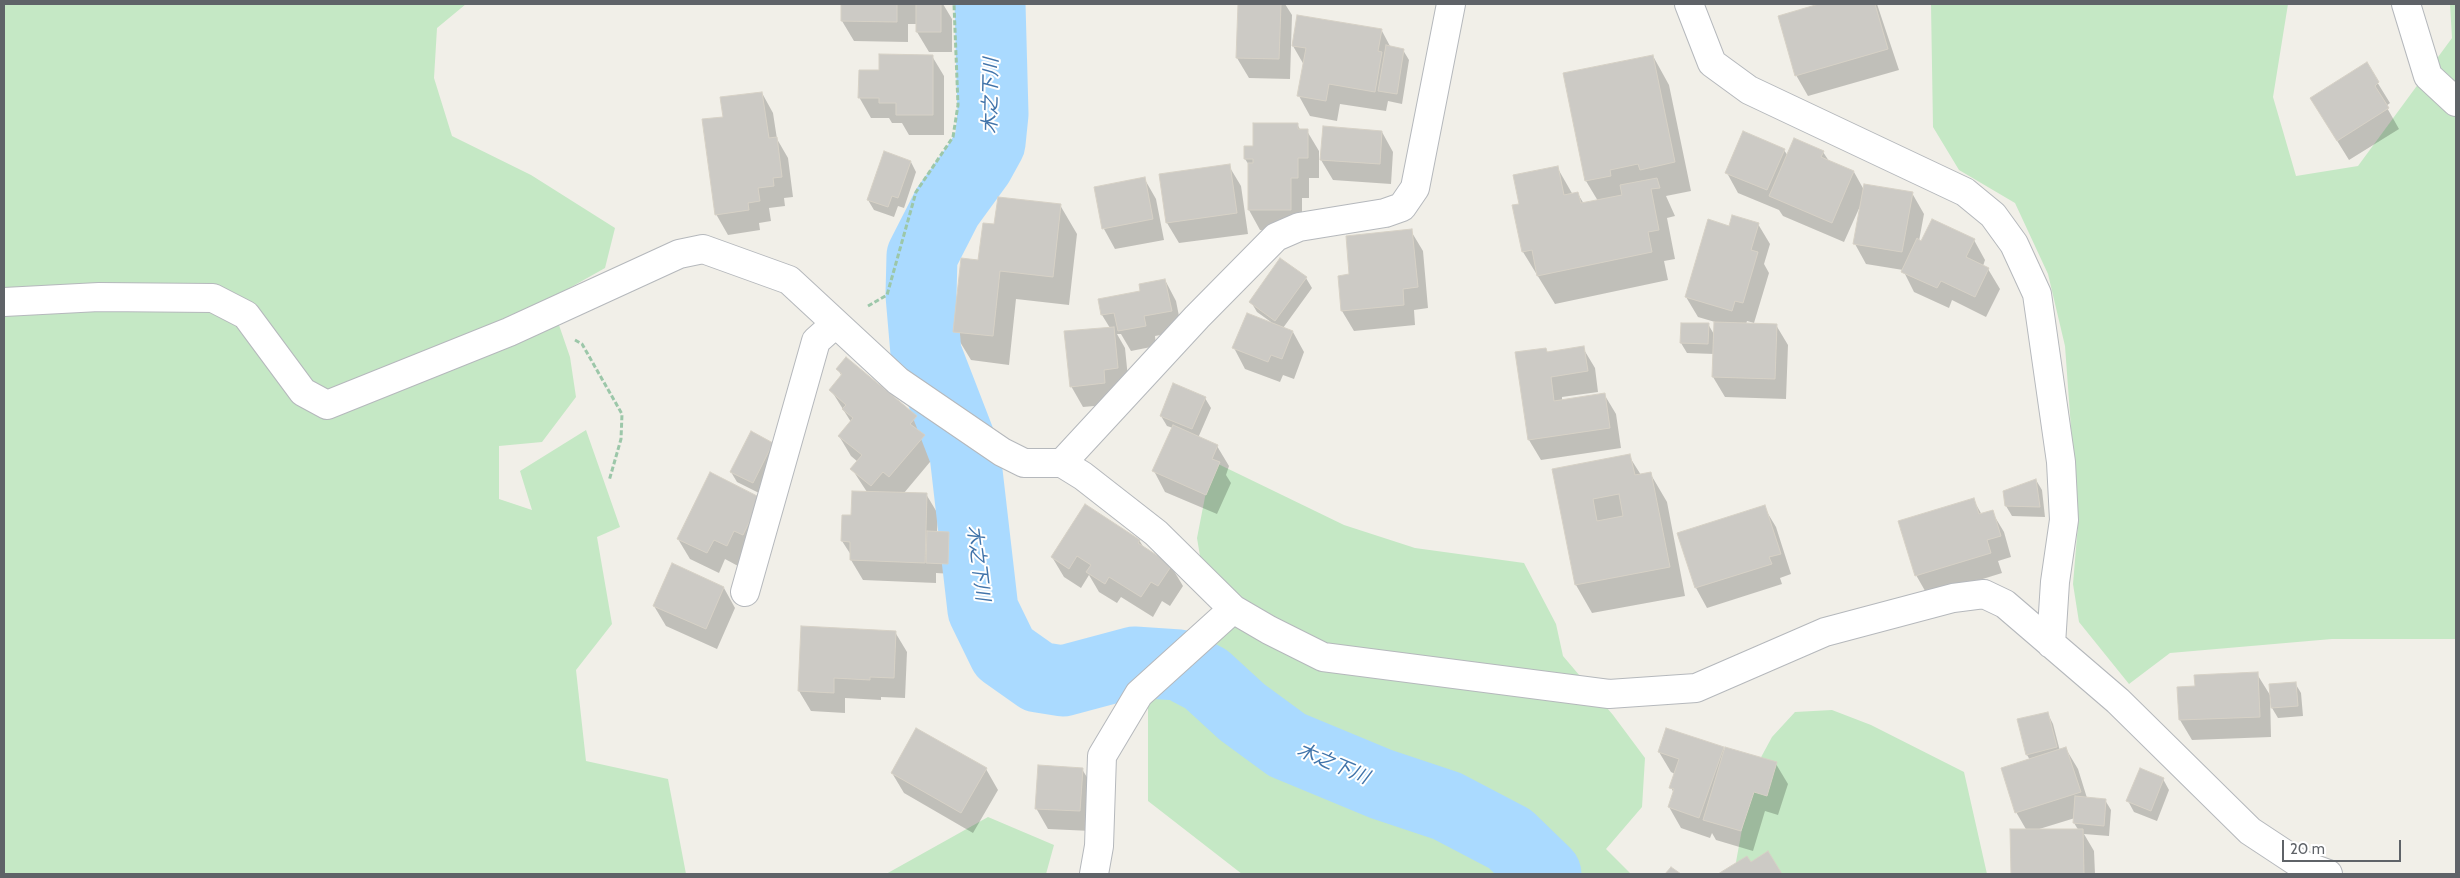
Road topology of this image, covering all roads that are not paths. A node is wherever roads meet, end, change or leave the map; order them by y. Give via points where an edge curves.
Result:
1 (1451, 4) edge
2 (1689, 4) edge
3 (2406, 4) edge
4 (2456, 102) edge
5 (4, 302) edge
6 (835, 324) junction
7 (1062, 463) junction
8 (745, 592) dead end
9 (1226, 615) junction
10 (2051, 644) junction
11 (1094, 874) edge
12 (2328, 874) edge

1 - 7 street via 1415,188 1402,207 1385,213 1298,227 1276,236
2 - 10 street via 1712,62 1749,90 1965,192 1993,215 2014,244 2038,294 2061,462 2064,520
3 - 4 street via 2428,76
5 - 6 street via 99,297 213,298 246,315 303,392 327,405 509,332 679,254 704,249 788,280
6 - 7 street via 898,381 1002,452 1024,464
6 - 8 street via 816,341
7 - 9 street via 1156,533
9 - 10 street via 1269,630 1323,657 1609,694 1696,688 1825,632 1953,598 1984,594 2005,604
9 - 11 street via 1139,694 1102,756 1099,846
10 - 12 street via 2118,701 2250,831 2300,864

